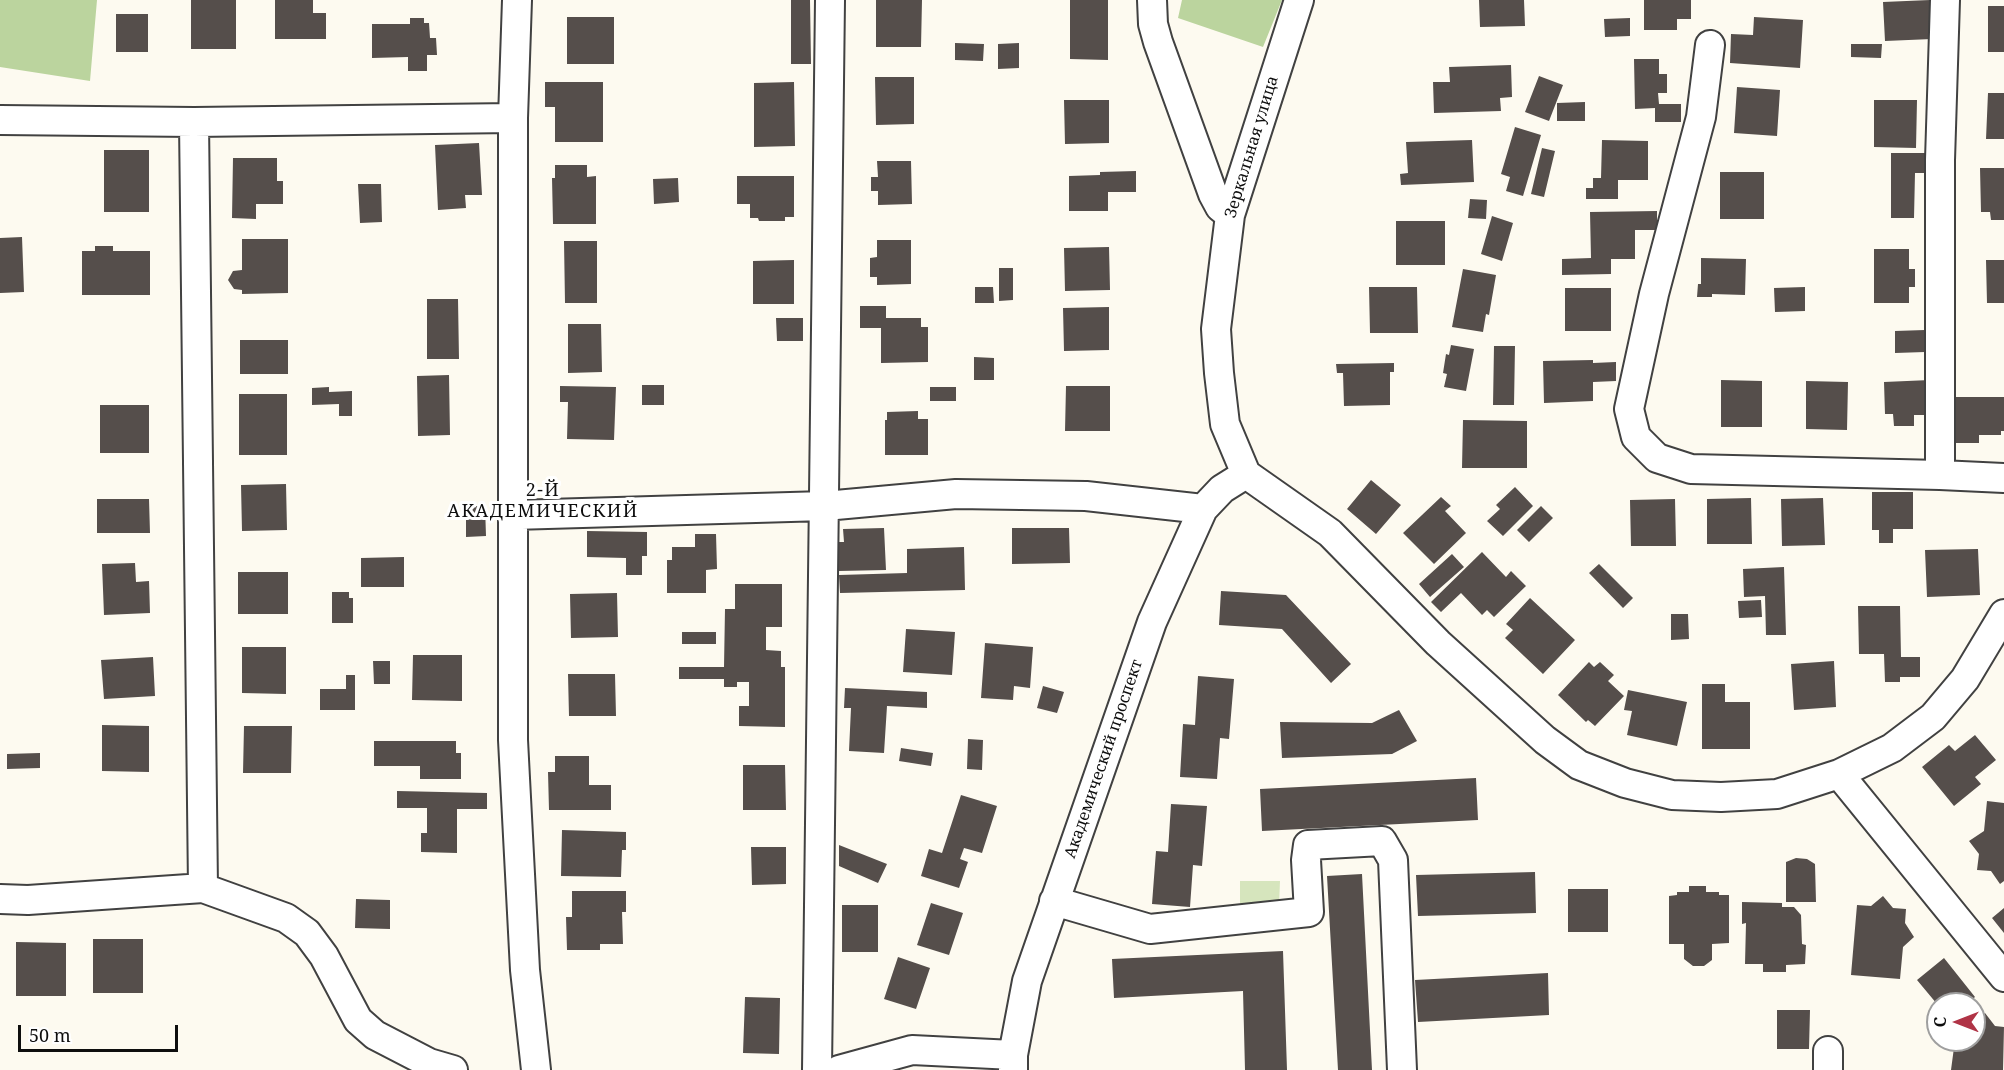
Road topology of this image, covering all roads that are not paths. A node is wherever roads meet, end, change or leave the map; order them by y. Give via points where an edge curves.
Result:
1 (517, 0) edge
2 (830, 0) edge
3 (1152, 0) edge
4 (1299, 0) edge
5 (1946, 0) edge
6 (1710, 45) dead end
7 (513, 118) junction
8 (0, 120) edge
9 (194, 122) junction
10 (1230, 215) junction
11 (1246, 474) junction
12 (1940, 475) junction
13 (2004, 478) edge
14 (825, 506) junction
15 (1203, 509) junction
16 (513, 515) junction
17 (2004, 614) edge
18 (1839, 774) junction
19 (203, 888) junction
20 (0, 899) edge
21 (1054, 901) junction
22 (2004, 977) edge
23 (1013, 1062) edge
24 (453, 1070) edge
25 (536, 1070) edge
26 (817, 1070) edge
27 (839, 1070) edge
28 (1402, 1070) edge

1 - 7 street
2 - 14 street
3 - 10 street via 1158,42 1213,194
4 - 10 street, Зеркальная улица
5 - 12 street via 1940,160
6 - 12 street via 1701,117 1654,294 1629,409 1636,437 1657,458 1691,469
7 - 9 street
7 - 16 street
8 - 9 street
9 - 19 street
10 - 11 street, Зеркальная улица via 1216,330 1226,424
11 - 15 street, Академический проспект via 1222,489
11 - 18 street via 1330,533 1438,643 1545,740 1579,765 1625,783 1672,795 1721,797 1777,794
12 - 13 street
14 - 15 street via 956,494 1086,496
14 - 16 street
14 - 26 street
15 - 21 street, Академический проспект via 1152,622
16 - 25 street via 513,740 525,970
17 - 18 street via 1965,679 1933,717 1892,748
18 - 22 street
19 - 20 street
19 - 24 street via 286,918 307,933 324,956 358,1020 375,1035 429,1063
21 - 23 street, Академический проспект via 1027,981
21 - 28 street via 1150,929 1309,912 1308,845 1382,841 1393,860
23 - 27 street via 912,1050

